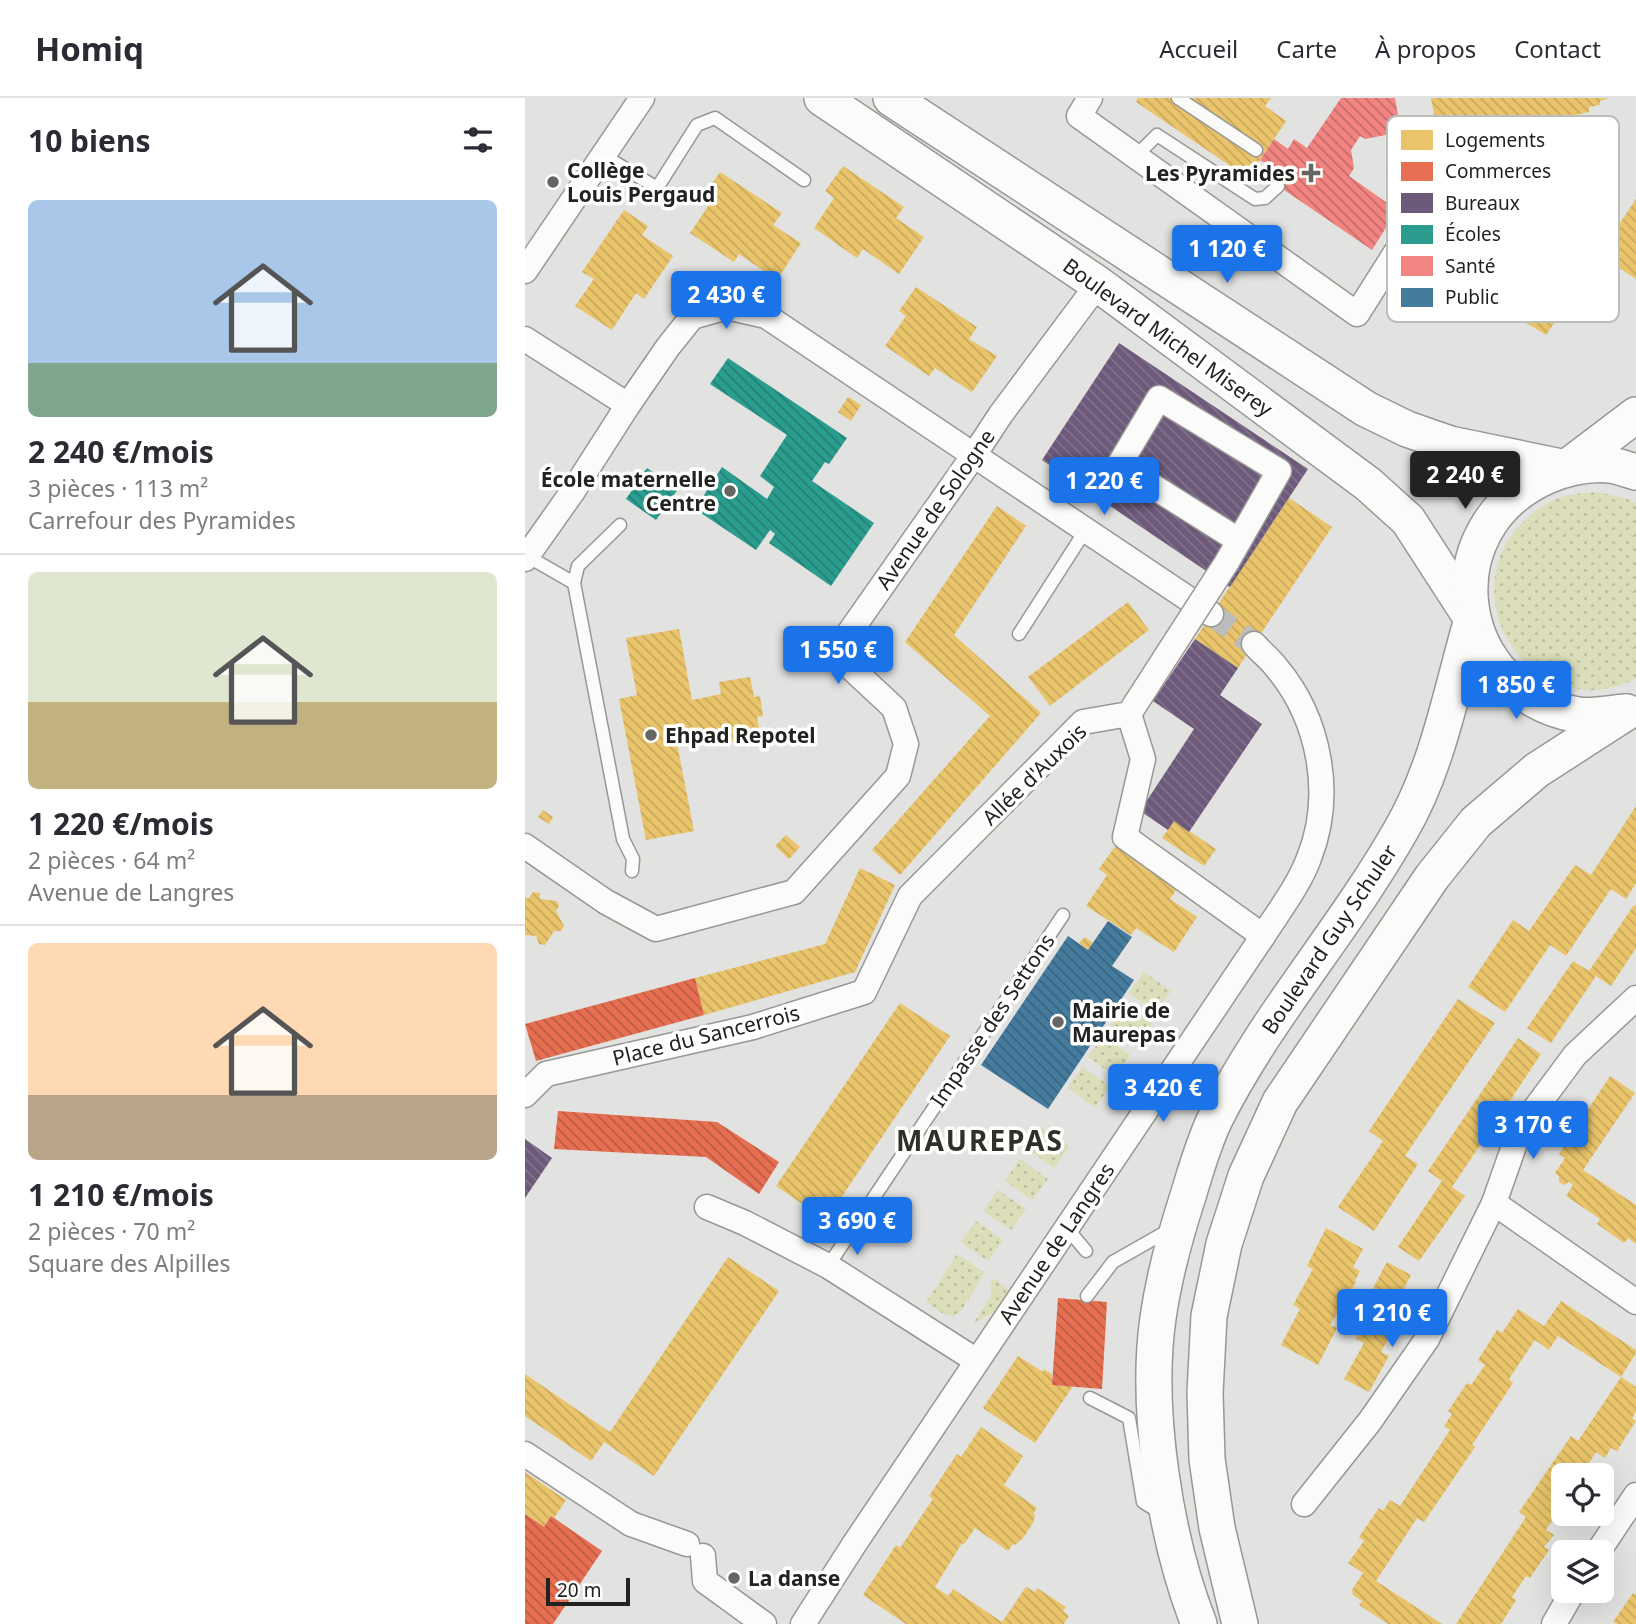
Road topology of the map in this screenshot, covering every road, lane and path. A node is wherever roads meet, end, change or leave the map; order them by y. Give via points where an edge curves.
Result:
1 (642, 98) edge
2 (822, 98) edge
3 (891, 98) edge
4 (1090, 98) edge
5 (1178, 98) edge
6 (1255, 150) dead end
7 (603, 155) junction
8 (1135, 157) junction
9 (804, 180) dead end
10 (1278, 186) dead end
11 (1387, 266) edge
12 (525, 271) edge
13 (1098, 284) junction
14 (525, 339) edge
15 (628, 405) junction
16 (1636, 415) edge
17 (974, 455) junction
18 (1566, 468) junction
19 (1636, 472) edge
20 (620, 525) dead end
21 (1085, 531) junction
22 (1232, 551) junction
23 (526, 557) edge
24 (574, 583) junction
25 (1211, 614) tunnel mouth
26 (1472, 619) junction
27 (1019, 634) dead end
28 (1254, 644) tunnel mouth
29 (1633, 712) edge
30 (1129, 713) junction
31 (525, 846) edge
32 (632, 871) dead end
33 (1063, 915) dead end
34 (1263, 936) junction
35 (864, 992) joint
36 (1636, 998) edge
37 (525, 1095) edge
38 (1494, 1203) junction
39 (708, 1207) dead end
40 (1178, 1226) junction
41 (1066, 1227) junction
42 (1086, 1251) dead end
43 (828, 1266) junction
44 (1087, 1296) dead end
45 (1636, 1302) edge
46 (977, 1361) junction
47 (1090, 1398) dead end
48 (525, 1454) edge
49 (1635, 1499) edge
50 (1304, 1504) dead end
51 (1170, 1518) junction
52 (1606, 1540) edge
53 (1566, 1603) edge
54 (813, 1621) edge
55 (764, 1624) edge
56 (1199, 1624) edge
57 (1240, 1624) edge
58 (1554, 1624) edge

1 - 7 street
2 - 13 street, Boulevard Michel Miserey
3 - 18 street, Boulevard Michel Miserey via 1366,409 1450,444
4 - 8 street via 1079,116
5 - 6 lane
7 - 9 lane via 657,188 697,125 715,118
7 - 12 street
8 - 10 lane via 1157,135 1255,199 1265,198
8 - 11 street via 1357,314
13 - 17 street, Avenue de Sologne
13 - 26 street, Boulevard Michel Miserey via 1368,484 1408,520
14 - 15 street
15 - 17 street via 692,317 727,307 767,316
15 - 23 street
16 - 18 street
17 - 21 street
17 - 31 street, Avenue de Sologne via 835,653 894,708 906,744 898,776 794,892 656,929 606,902
18 - 19 street via 1610,465
18 - 26 street via 1525,486 1499,509 1481,538 1471,572
20 - 24 lane via 578,566
21 - 25 street
21 - 27 lane
22 - 22 street via 1119,465 1159,398 1285,475
22 - 30 street, bridge
23 - 24 lane
24 - 32 lane
26 - 29 street via 1487,654 1511,684 1543,705 1581,715
26 - 40 street, Boulevard Guy Schuler via 1426,781 1401,830 1257,1046 1215,1120
28 - 34 street, Avenue de Langres via 1277,668 1304,711 1321,773 1320,817 1309,859
29 - 57 street via 1537,770 1476,822 1431,877 1280,1102 1246,1176 1224,1244 1209,1316 1205,1393 1207,1459 1217,1528
30 - 34 street via 1143,759 1125,837
30 - 35 street, Allée d'Auxois via 1083,722 910,896
33 - 43 lane, Impasse des Settons
34 - 41 street, Avenue de Langres
35 - 37 street, Place du Sancerrois via 753,1027 547,1074
36 - 38 street via 1575,1055 1520,1129
38 - 45 street
38 - 50 street via 1427,1339
39 - 43 street
40 - 44 lane via 1113,1262
40 - 51 street, Boulevard Guy Schuler via 1157,1320 1154,1392
41 - 42 lane
41 - 46 street, Avenue de Langres
43 - 46 street
46 - 54 street, Avenue de Langres via 855,1543
47 - 51 lane via 1129,1418 1143,1502
48 - 55 street via 631,1524 695,1550 705,1581
49 - 52 street
51 - 56 street, Boulevard Guy Schuler
53 - 58 street

